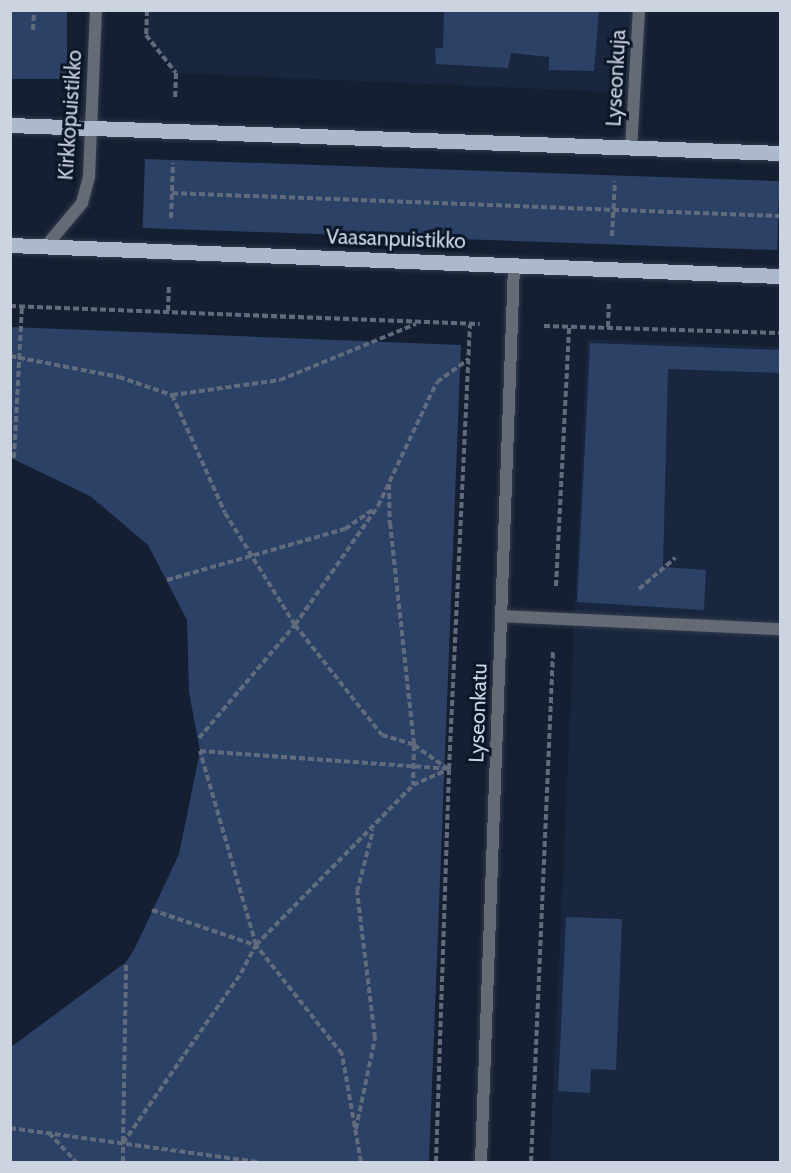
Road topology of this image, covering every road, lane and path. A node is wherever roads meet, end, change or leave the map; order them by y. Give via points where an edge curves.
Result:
1 (34, 10) edge
2 (96, 10) edge
3 (639, 10) edge
4 (33, 30) dead end
5 (10, 125) edge
6 (91, 128) junction
7 (624, 147) junction
8 (780, 153) edge
9 (172, 192) dead end
10 (614, 209) junction
11 (780, 216) edge
12 (10, 244) edge
13 (46, 246) junction
14 (514, 265) junction
15 (611, 269) junction
16 (780, 276) edge
17 (10, 306) edge
18 (22, 306) junction
19 (417, 324) junction
20 (470, 324) junction
21 (512, 325) junction
22 (608, 327) junction
23 (780, 333) edge
24 (10, 356) edge
25 (21, 356) junction
26 (470, 358) junction
27 (172, 395) junction
28 (14, 458) dead end
29 (389, 483) junction
30 (378, 506) junction
31 (252, 556) junction
32 (166, 580) dead end
33 (501, 616) junction
34 (555, 618) junction
35 (295, 625) junction
36 (780, 629) edge
37 (199, 738) dead end
38 (414, 745) junction
39 (413, 767) junction
40 (448, 769) junction
41 (413, 785) junction
42 (373, 829) junction
43 (152, 910) dead end
44 (256, 945) junction
45 (126, 962) dead end
46 (10, 1128) edge
47 (49, 1132) junction
48 (355, 1132) junction
49 (123, 1143) junction
50 (76, 1162) edge
51 (123, 1162) edge
52 (257, 1162) edge
53 (361, 1162) edge
54 (436, 1162) edge
55 (481, 1162) edge
56 (531, 1162) edge

1 - 4 path
2 - 6 street, Kirkkopuistikko
3 - 7 street, Lyseonkuja
5 - 6 main road
6 - 7 main road
6 - 13 street, Kirkkopuistikko via 89,176 82,203
7 - 8 main road
7 - 10 path
9 - 10 path
10 - 11 path
10 - 15 path
12 - 13 main road, Vaasanpuistikko
13 - 14 main road, Vaasanpuistikko
14 - 15 main road, Vaasanpuistikko
14 - 21 street, Lyseonkatu
15 - 16 main road, Vaasanpuistikko
15 - 22 path
17 - 18 path
18 - 19 path
18 - 25 path
19 - 20 path
19 - 27 path via 280,380
20 - 21 path
20 - 26 path
21 - 33 street, Lyseonkatu
22 - 23 path
22 - 34 path via 568,326
24 - 25 path
25 - 27 path via 119,377
25 - 28 path
26 - 29 path via 436,382
26 - 40 path
27 - 31 path via 225,513
29 - 30 path
29 - 38 path
30 - 31 path via 345,529
30 - 35 path
31 - 32 path
31 - 35 path
33 - 34 street
33 - 55 street, Lyseonkatu
34 - 36 street
34 - 56 path
35 - 37 path
35 - 38 path via 382,735
38 - 39 path
38 - 40 path
39 - 40 path
39 - 41 path
39 - 44 path via 200,751
40 - 41 path
40 - 54 path
41 - 42 path
42 - 44 path
42 - 48 path via 357,892 375,1038
43 - 44 path
44 - 48 path via 342,1054
44 - 49 path via 241,973
45 - 49 path
46 - 47 path
47 - 49 path
47 - 50 path
48 - 53 path
49 - 51 path
49 - 52 path

